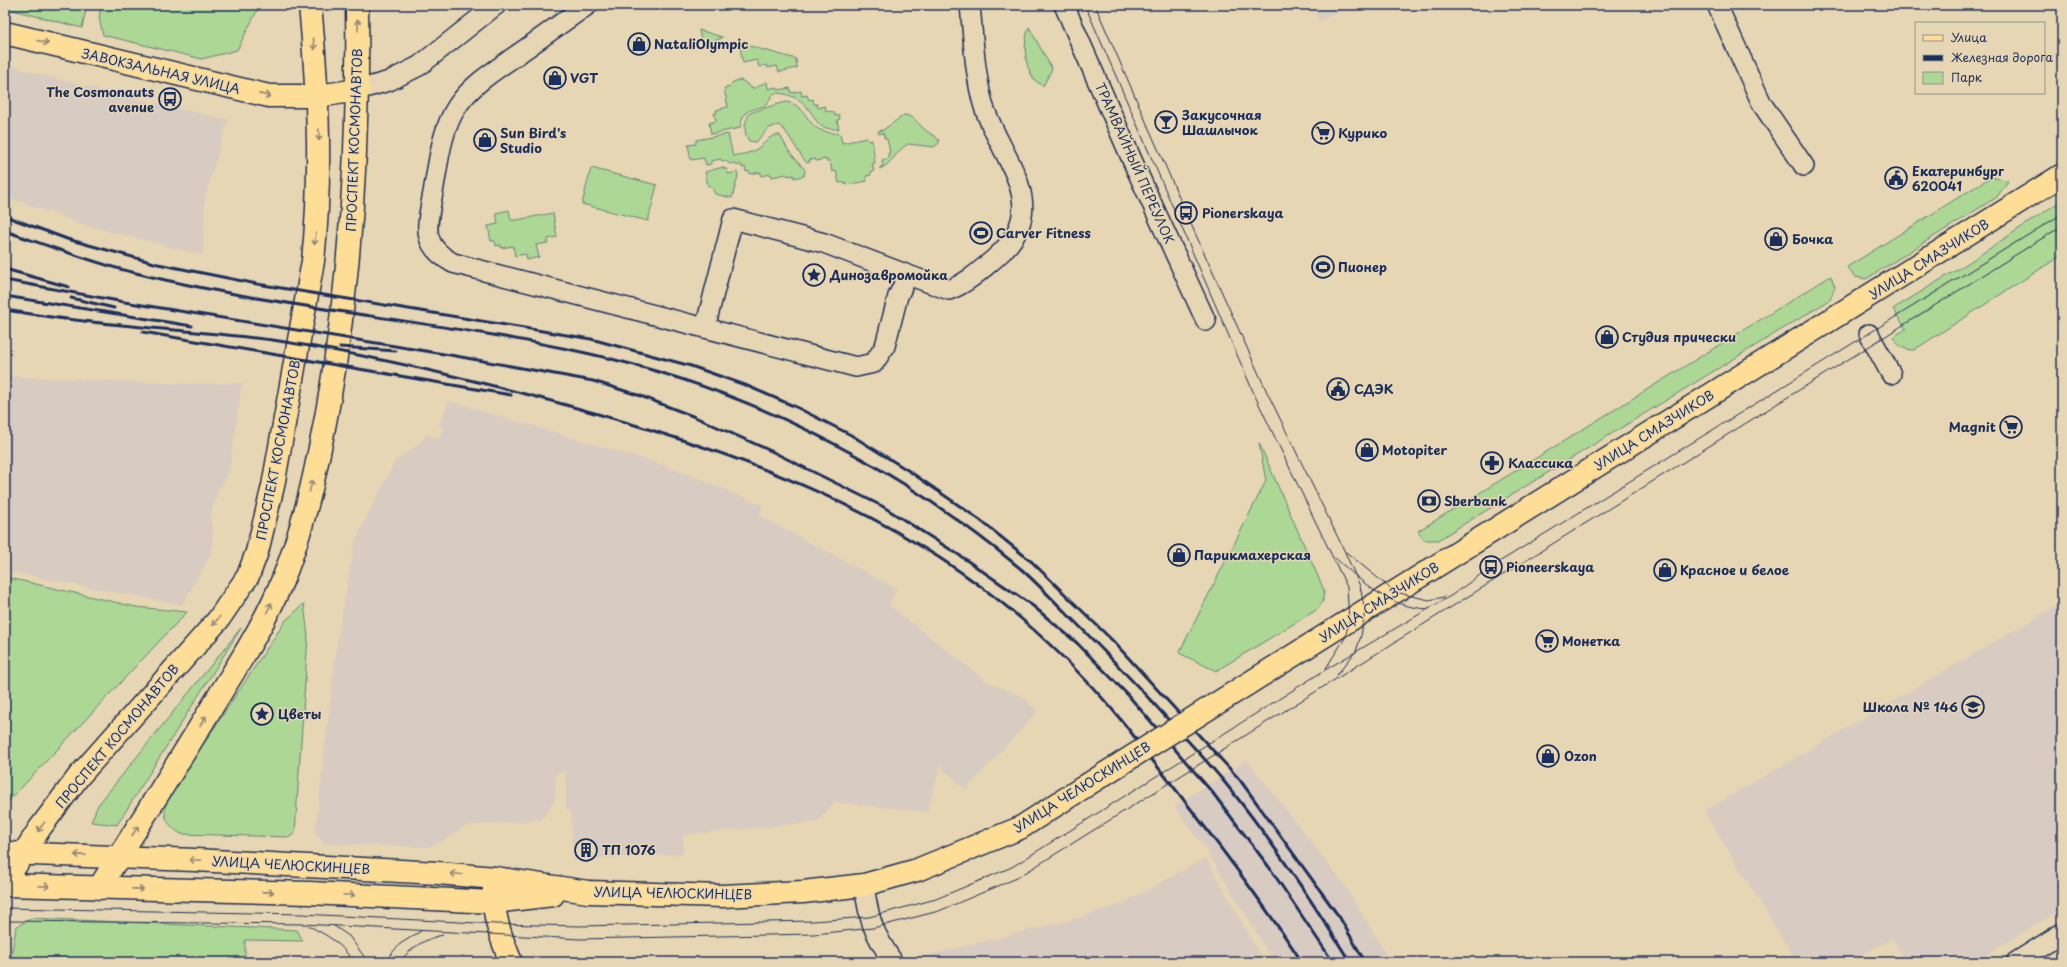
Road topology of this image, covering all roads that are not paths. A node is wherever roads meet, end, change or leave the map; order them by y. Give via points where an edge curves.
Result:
1 (310, 5) edge
2 (357, 5) edge
3 (496, 5) edge
4 (588, 5) edge
5 (970, 5) edge
6 (1064, 5) edge
7 (1717, 5) edge
8 (5, 33) edge
9 (358, 90) junction
10 (318, 96) junction
11 (1804, 166) dead end
12 (2062, 176) edge
13 (908, 275) junction
14 (1206, 321) dead end
15 (705, 328) junction
16 (1869, 334) dead end
17 (1891, 374) dead end
18 (1246, 685) joint
19 (14, 853) edge
20 (119, 857) junction
21 (495, 878) junction
22 (5, 884) edge
23 (864, 885) junction
24 (99, 888) junction
25 (576, 892) junction
26 (493, 902) junction
27 (2062, 933) edge
28 (511, 962) edge
29 (893, 962) edge
30 (2016, 962) edge

1 -> 10 main road, ПРОСПЕКТ КОСМОНАВТОВ
9 -> 2 main road, ПРОСПЕКТ КОСМОНАВТОВ
3 - 9 street via 419,66 395,79
4 - 15 street via 488,75 458,106 449,123 442,148 431,204 428,234 431,245 440,256 453,263
5 - 13 street via 984,107 1021,186 1024,206 1019,230 1008,247 965,283 950,290
6 - 14 street, ТРАМВАЙНЫЙ ПЕРЕУЛОК
7 - 11 street via 1762,104
8 -> 10 main road, ЗАВОКЗАЛЬНАЯ УЛИЦА via 269,96
9 - 10 main road, ЗАВОКЗАЛЬНАЯ УЛИЦА
20 -> 9 main road, ПРОСПЕКТ КОСМОНАВТОВ via 254,638 283,580 298,536 320,453 348,266
10 -> 19 main road, ПРОСПЕКТ КОСМОНАВТОВ via 318,200 313,261 273,486 253,564 241,587 218,620
12 - 18 main road, УЛИЦА СМАЗЧИКОВ
13 - 15 street via 898,296 884,346 874,363 856,367
13 - 15 street via 824,243 733,219
16 - 17 street
18 - 23 main road, УЛИЦА ЧЕЛЮСКИНЦЕВ, bridge via 1020,828 917,870
20 -> 19 main road, УЛИЦА ЧЕЛЮСКИНЦЕВ
19 - 22 main road, ПРОСПЕКТ КОСМОНАВТОВ
21 -> 20 main road, УЛИЦА ЧЕЛЮСКИНЦЕВ via 370,869
20 - 24 main road, ПРОСПЕКТ КОСМОНАВТОВ
21 - 25 main road, УЛИЦА ЧЕЛЮСКИНЦЕВ
21 - 26 main road
22 -> 24 main road, УЛИЦА ЧЕЛЮСКИНЦЕВ
23 - 25 main road, УЛИЦА ЧЕЛЮСКИНЦЕВ via 803,892 722,896
23 - 29 street via 869,917 876,937
24 -> 26 main road, УЛИЦА ЧЕЛЮСКИНЦЕВ via 310,892
25 - 26 main road, УЛИЦА ЧЕЛЮСКИНЦЕВ
26 - 28 main road via 497,924
27 - 30 street

